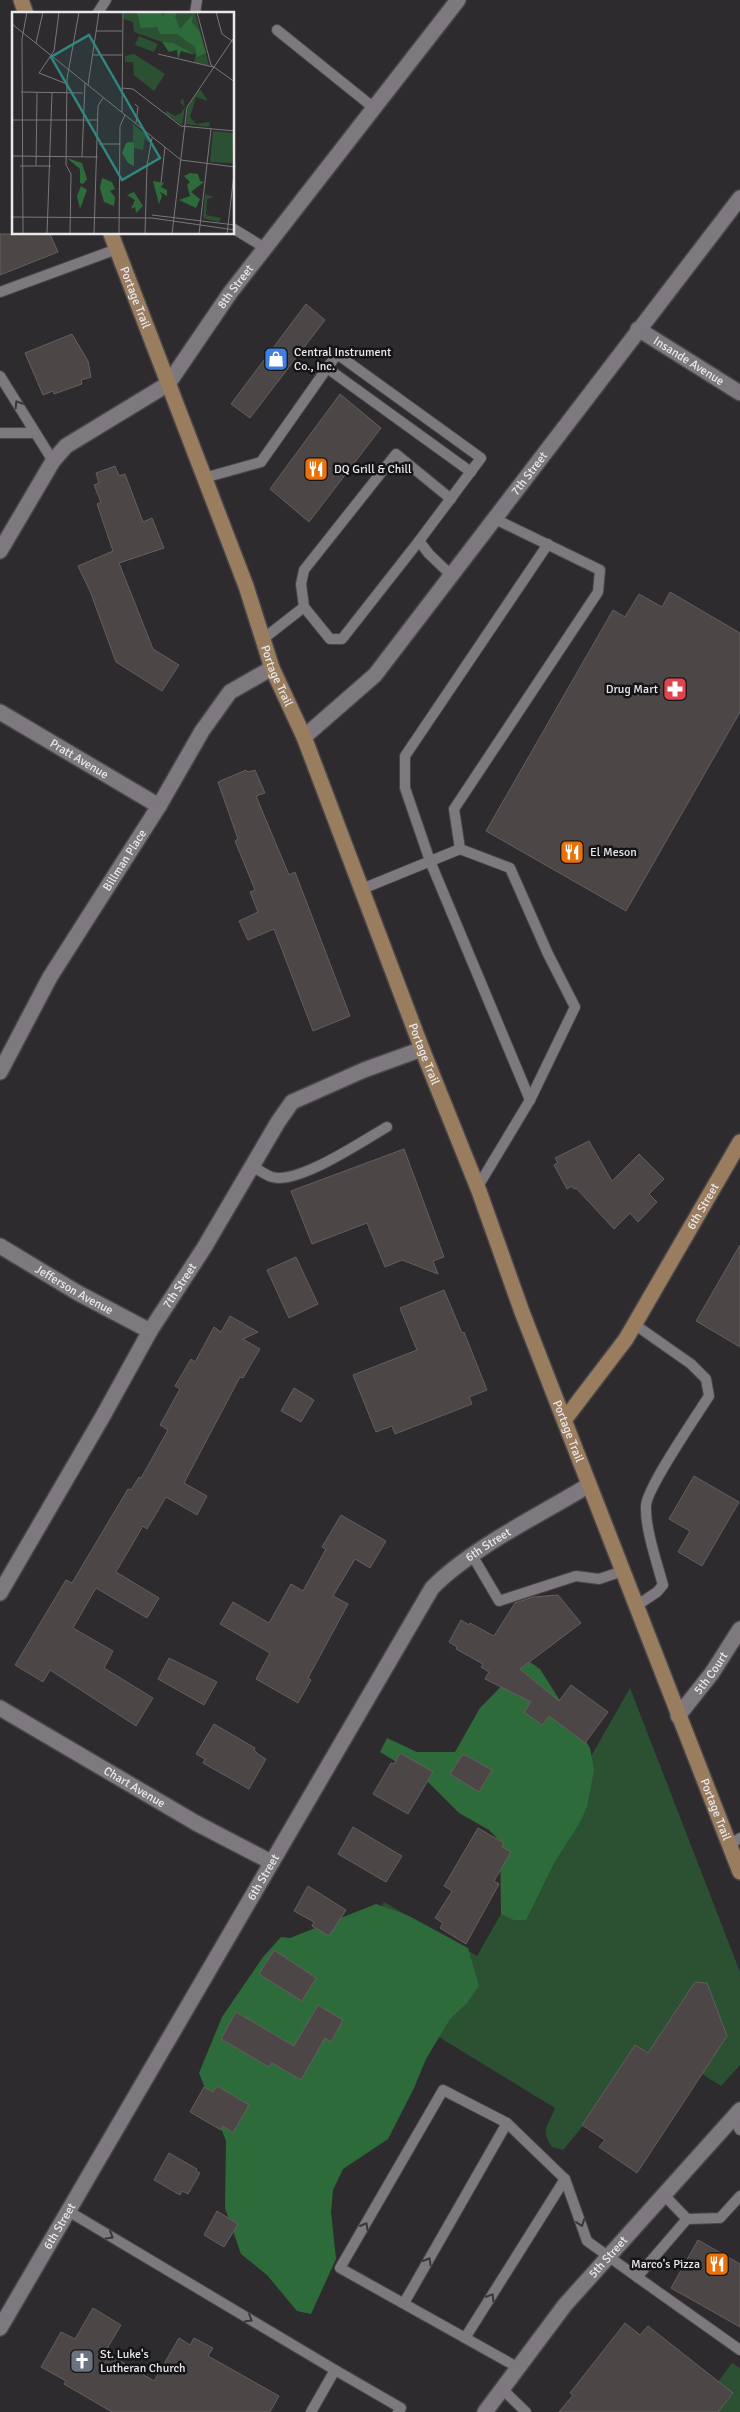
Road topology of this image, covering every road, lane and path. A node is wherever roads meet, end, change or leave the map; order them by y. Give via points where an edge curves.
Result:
1 (21, 0) edge
2 (106, 0) edge
3 (458, 0) edge
4 (25, 12) edge
5 (98, 12) edge
6 (277, 30) dead end
7 (374, 108) junction
8 (740, 198) edge
9 (235, 230) edge
10 (111, 235) edge
11 (265, 248) junction
12 (117, 249) junction
13 (0, 292) edge
14 (638, 329) junction
15 (327, 368) junction
16 (0, 376) edge
17 (168, 384) junction
18 (740, 393) edge
19 (0, 433) edge
20 (35, 433) junction
21 (53, 461) junction
22 (471, 472) junction
23 (204, 478) junction
24 (451, 499) junction
25 (495, 518) junction
26 (6, 528) edge
27 (419, 541) junction
28 (548, 544) junction
29 (0, 551) edge
30 (452, 576) junction
31 (304, 607) junction
32 (263, 639) junction
33 (272, 668) junction
34 (0, 712) edge
35 (304, 737) junction
36 (159, 806) junction
37 (460, 849) junction
38 (430, 861) junction
39 (362, 889) junction
40 (422, 1049) junction
41 (0, 1072) edge
42 (530, 1100) junction
43 (387, 1127) dead end
44 (740, 1142) edge
45 (252, 1166) junction
46 (477, 1188) junction
47 (0, 1246) edge
48 (634, 1324) junction
49 (150, 1331) junction
50 (565, 1419) junction
51 (589, 1485) junction
52 (472, 1555) junction
53 (623, 1571) junction
54 (0, 1593) edge
55 (636, 1606) junction
56 (740, 1628) edge
57 (0, 1708) edge
58 (678, 1716) junction
59 (734, 1841) edge
60 (271, 1862) junction
61 (740, 1872) edge
62 (738, 2119) edge
63 (507, 2123) junction
64 (565, 2180) junction
65 (664, 2194) junction
66 (740, 2196) edge
67 (68, 2211) junction
68 (687, 2219) junction
69 (609, 2256) junction
70 (638, 2277) junction
71 (404, 2303) junction
72 (0, 2328) edge
73 (465, 2338) junction
74 (740, 2350) edge
75 (517, 2367) junction
76 (335, 2370) junction
77 (502, 2389) junction
78 (400, 2410) edge
79 (311, 2412) edge
80 (485, 2412) edge
81 (526, 2412) edge

1 - 4 main road
2 - 5 lane
3 - 7 street, 8th Street
6 - 7 lane
7 - 11 street, 8th Street
8 - 14 street, 7th Street
9 - 11 lane
10 - 12 main road, Portage Trail
11 - 17 street, 8th Street
12 - 13 lane
12 - 17 main road, Portage Trail
14 - 18 street, Insande Avenue
14 - 25 street, 7th Street
15 - 22 lane
15 - 22 lane via 336,354 409,406 481,458
15 - 23 lane via 261,462
20 -> 16 lane
17 - 21 street, 8th Street via 66,446
17 - 23 main road, Portage Trail
19 - 20 lane
20 - 21 lane
21 - 26 street, 8th Street
22 - 24 lane
23 - 32 main road, Portage Trail
24 - 27 lane
24 - 31 lane via 396,454 304,570 301,584
25 - 28 lane
25 - 30 street, 7th Street
26 - 29 street, 8th Street
27 - 30 lane
27 - 31 lane via 342,639 330,639
28 - 37 lane via 600,570 598,592 454,809
28 - 38 lane via 405,756 405,788
30 - 35 street, 7th Street via 375,675
31 - 32 lane
32 - 33 main road, Portage Trail
33 - 35 main road, Portage Trail
33 - 36 street, Billman Place via 230,692 202,731
34 - 36 street, Pratt Avenue
35 - 39 main road, Portage Trail
36 - 41 street, Billman Place via 50,977
37 - 38 lane
37 - 42 lane via 510,868 575,1007
38 - 39 lane
38 - 42 lane
39 - 40 main road, Portage Trail
40 - 45 street, 7th Street via 292,1102
40 - 46 main road, Portage Trail
42 - 46 lane
43 - 45 lane via 291,1178 273,1177
44 - 48 main road, 6th Street
45 - 49 street, 7th Street
46 - 50 main road, Portage Trail
47 - 49 street, Jefferson Avenue
48 - 50 main road, 6th Street
48 - 55 lane via 691,1364 706,1379 709,1396 653,1486 646,1505 663,1585
49 - 54 street, 7th Street
50 - 51 main road, Portage Trail
51 - 52 street, 6th Street
51 - 53 main road, Portage Trail
52 - 53 lane via 499,1600 576,1576 599,1579
52 - 60 street, 6th Street via 446,1574 421,1604
53 - 55 main road, Portage Trail
55 - 58 main road, Portage Trail
56 - 58 street, 5th Court via 712,1673
57 - 60 street, Chart Avenue via 196,1823
58 - 59 main road, Portage Trail
59 - 61 main road, Portage Trail
60 - 67 street, 6th Street
62 - 65 street, 5th Street
63 - 64 lane
71 -> 63 lane
71 -> 63 lane via 340,2268 443,2090
64 -> 69 lane via 587,2241
73 -> 64 lane
65 - 68 lane
65 - 69 street, 5th Street
66 - 68 lane via 720,2218
67 - 72 street, 6th Street
67 -> 76 lane
68 - 70 lane
69 - 70 lane
69 - 75 street, 5th Street via 565,2305
70 - 74 lane
71 - 73 lane
73 - 75 lane
75 - 77 street, 5th Street
76 - 78 lane
76 - 79 lane
77 - 80 street, 5th Street
77 - 81 lane

